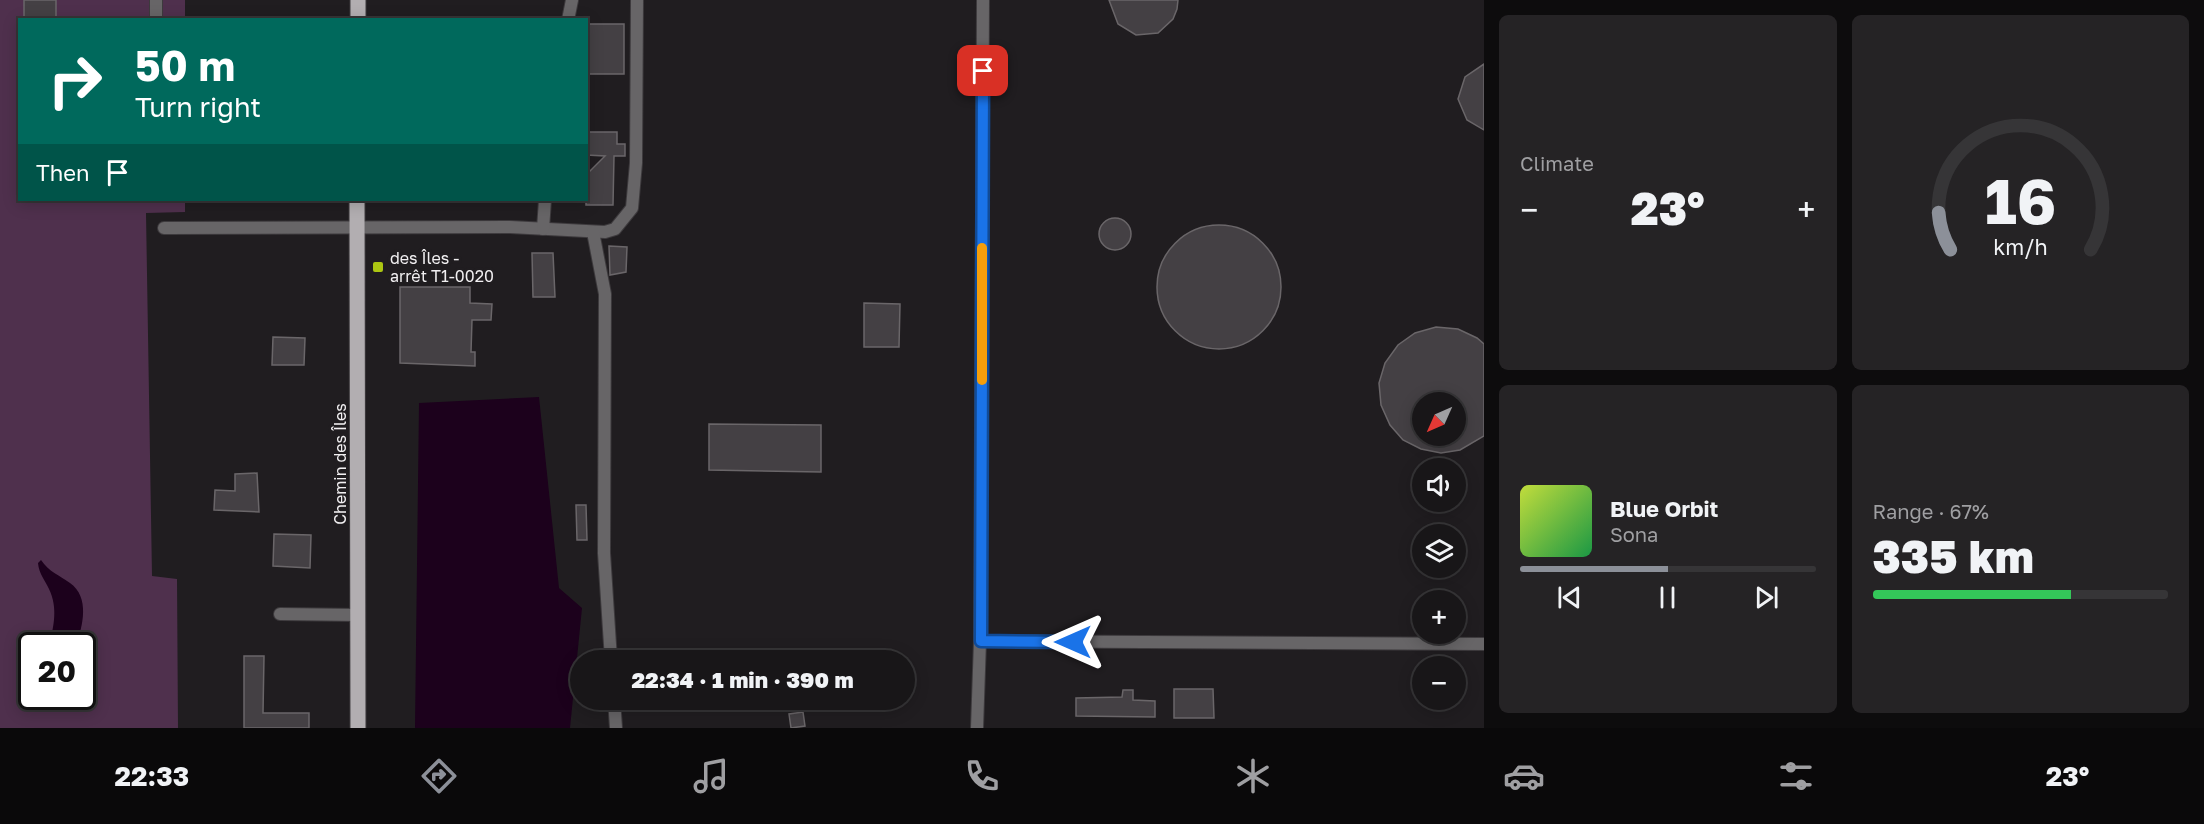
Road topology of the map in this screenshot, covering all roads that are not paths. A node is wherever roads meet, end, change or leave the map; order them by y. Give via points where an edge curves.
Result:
1 (156, 0) edge
2 (358, 0) edge
3 (572, 0) edge
4 (637, 0) edge
5 (983, 0) edge
6 (156, 18) edge
7 (358, 18) edge
8 (568, 18) edge
9 (357, 201) edge
10 (545, 201) edge
11 (164, 228) dead end
12 (543, 229) junction
13 (357, 230) junction
14 (593, 232) junction
15 (280, 614) dead end
16 (358, 615) junction
17 (981, 641) junction
18 (1484, 644) edge
19 (610, 650) edge
20 (615, 710) edge
21 (358, 728) edge
22 (616, 728) edge
23 (977, 728) edge

1 - 6 lane
2 - 7 main road
3 - 8 lane
4 - 14 lane via 632,208 615,230
5 - 17 lane
9 - 13 main road, Chemin des Îles
10 - 12 lane
11 - 13 lane
12 - 13 lane
12 - 14 lane
13 - 16 main road, Chemin des Îles
14 - 19 lane via 605,294 604,553
15 - 16 lane
16 - 21 main road, Chemin des Îles
17 - 18 lane
17 - 23 lane
20 - 22 lane

